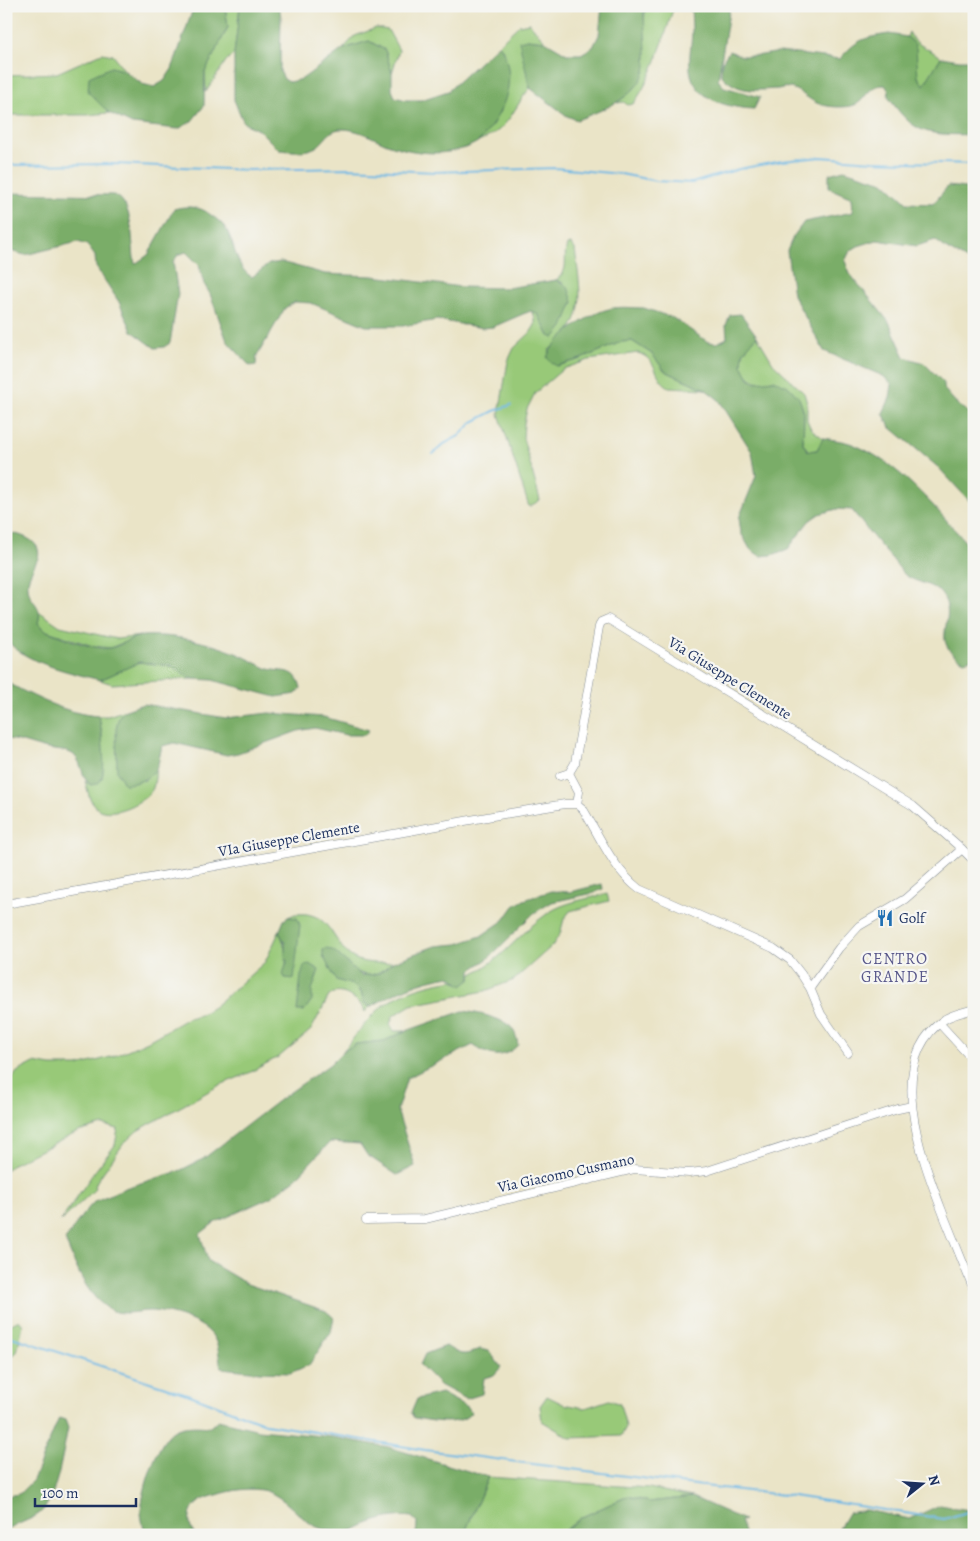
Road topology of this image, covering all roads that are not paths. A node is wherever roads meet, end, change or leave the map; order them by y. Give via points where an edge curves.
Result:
1 (569, 772) junction
2 (560, 776) dead end
3 (577, 804) junction
4 (962, 848) junction
5 (974, 861) edge
6 (6, 904) edge
7 (810, 988) junction
8 (974, 1009) edge
9 (940, 1024) junction
10 (848, 1053) dead end
11 (974, 1061) edge
12 (912, 1106) junction
13 (366, 1220) dead end
14 (974, 1290) edge

1 - 2 street
1 - 3 street via 579,792
1 - 4 street, Via Giuseppe Clemente via 575,763 599,627 608,619 913,806
3 - 6 street, VIa Giuseppe Clemente via 498,815
3 - 7 street via 616,865 639,889 779,952 794,965
4 - 5 street, Via Giuseppe Clemente
4 - 7 street via 904,899 860,926 839,948
7 - 10 street via 821,1014
8 - 9 street via 953,1015
9 - 11 street
9 - 12 street via 922,1044 916,1059
12 - 13 street, Via Giacomo Cusmano via 707,1171 634,1170 425,1219
12 - 14 street via 923,1161

